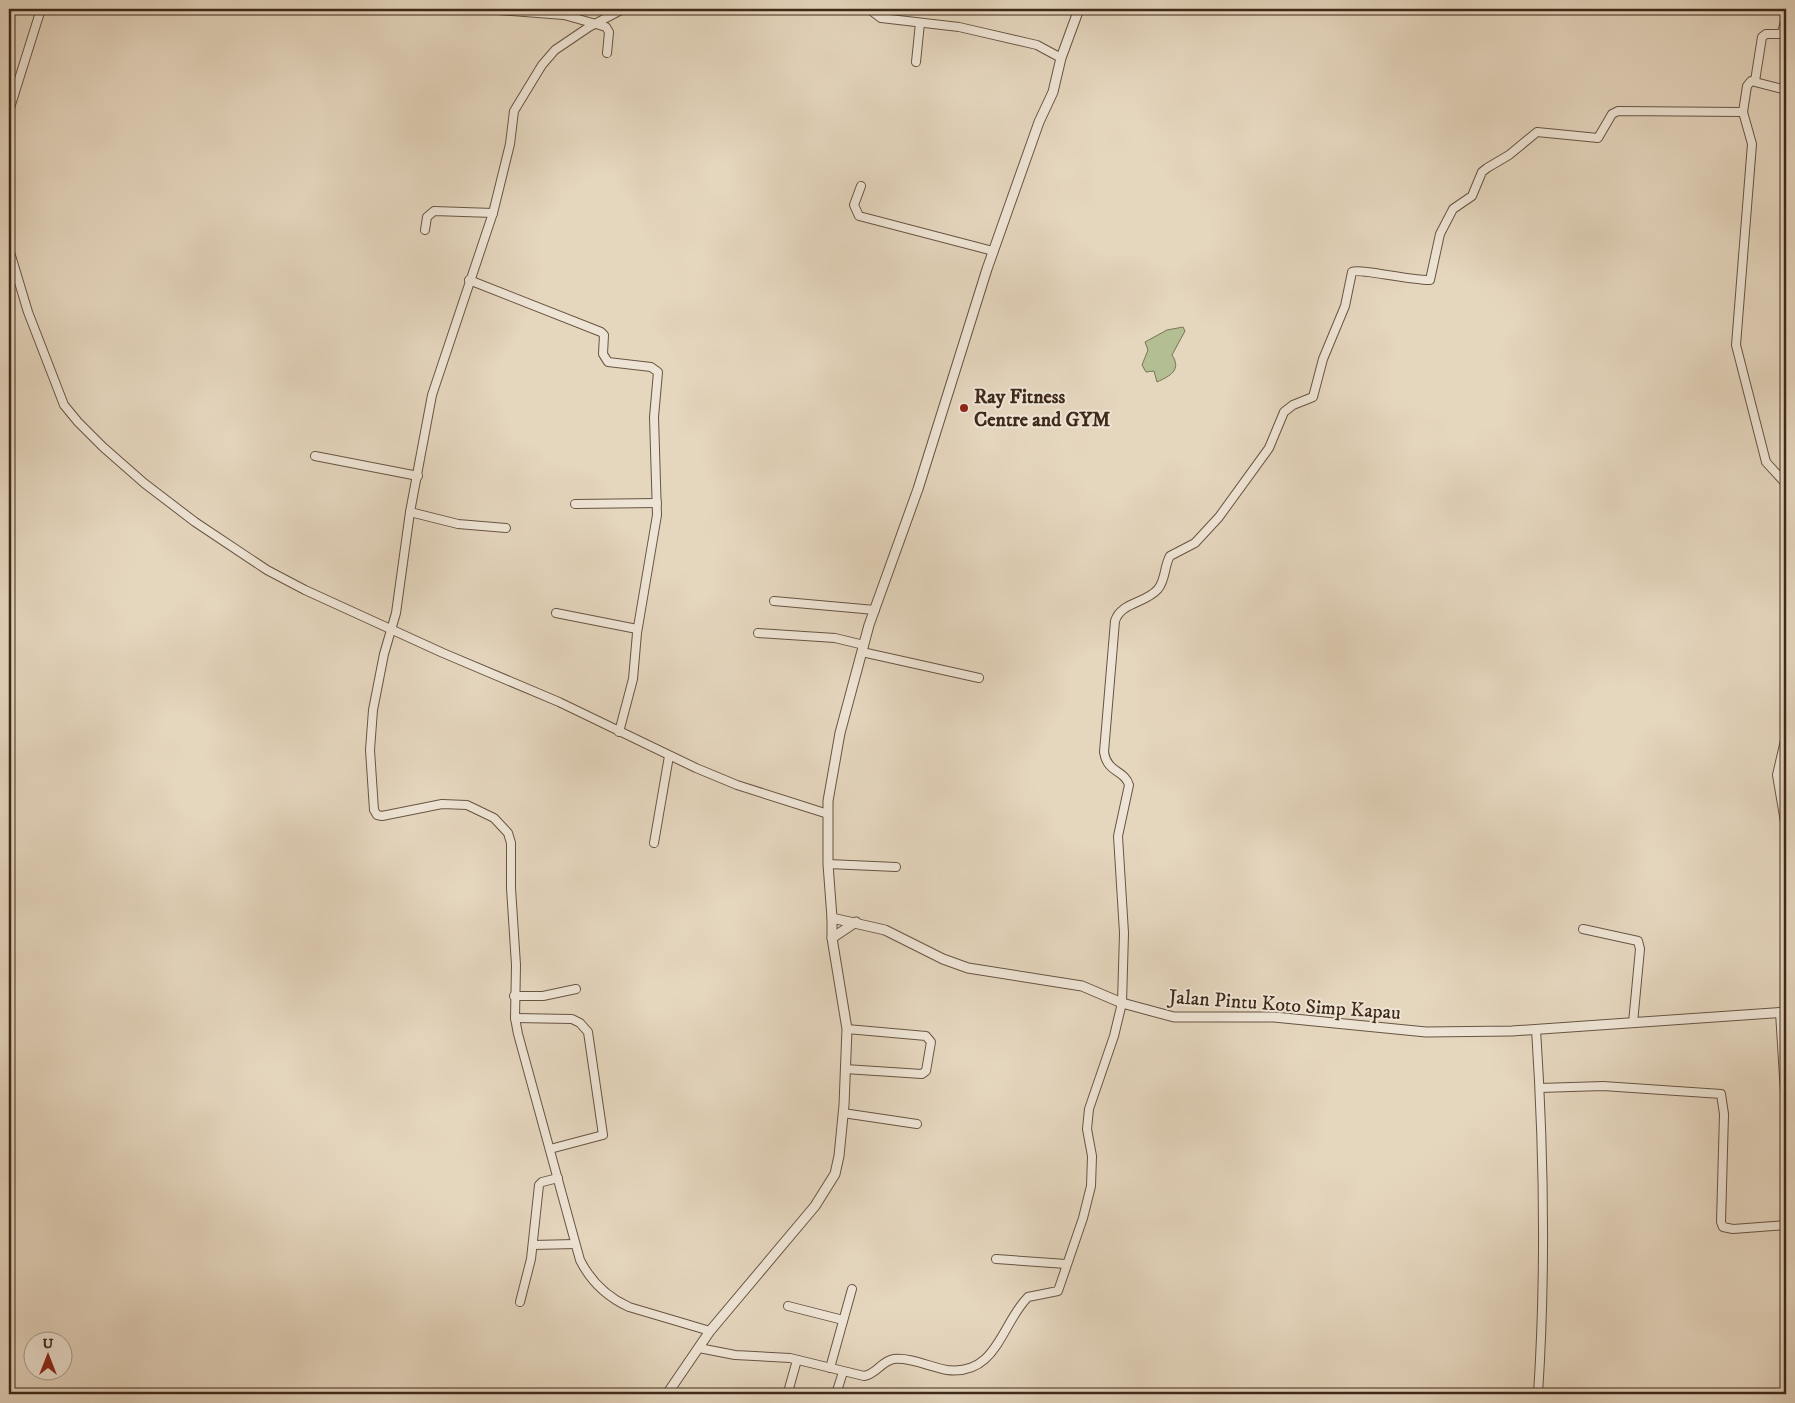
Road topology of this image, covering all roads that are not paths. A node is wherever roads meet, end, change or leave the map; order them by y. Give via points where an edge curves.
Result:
1 (41, 9) edge
2 (485, 9) edge
3 (624, 9) edge
4 (873, 9) edge
5 (1079, 9) edge
6 (1786, 17) edge
7 (920, 23) junction
8 (596, 24) junction
9 (1784, 34) edge
10 (607, 53) dead end
11 (1061, 58) junction
12 (916, 62) dead end
13 (1755, 81) junction
14 (1786, 90) edge
15 (12, 94) edge
16 (9, 111) edge
17 (1743, 112) junction
18 (861, 186) dead end
19 (493, 213) junction
20 (424, 230) dead end
21 (9, 249) edge
22 (993, 251) junction
23 (469, 280) junction
24 (316, 456) dead end
25 (418, 476) junction
26 (1786, 484) edge
27 (658, 502) junction
28 (575, 504) dead end
29 (410, 512) junction
30 (506, 528) dead end
31 (774, 601) dead end
32 (876, 610) junction
33 (556, 613) dead end
34 (392, 629) junction
35 (637, 630) junction
36 (758, 633) dead end
37 (863, 649) junction
38 (980, 678) dead end
39 (619, 732) junction
40 (1786, 736) edge
41 (669, 756) junction
42 (828, 814) junction
43 (1786, 828) edge
44 (654, 843) dead end
45 (828, 864) junction
46 (896, 867) dead end
47 (832, 918) junction
48 (856, 922) junction
49 (1583, 929) dead end
50 (832, 938) junction
51 (576, 990) dead end
52 (514, 996) junction
53 (1122, 1003) junction
54 (1783, 1012) edge
55 (515, 1018) junction
56 (1634, 1023) junction
57 (847, 1029) junction
58 (1536, 1029) junction
59 (844, 1069) junction
60 (1540, 1088) junction
61 (1786, 1110) edge
62 (843, 1113) junction
63 (917, 1124) dead end
64 (550, 1149) junction
65 (558, 1178) junction
66 (1786, 1224) edge
67 (575, 1244) junction
68 (533, 1245) junction
69 (996, 1259) dead end
70 (1066, 1264) junction
71 (852, 1289) dead end
72 (520, 1302) dead end
73 (788, 1306) dead end
74 (843, 1320) junction
75 (710, 1331) junction
76 (699, 1348) junction
77 (797, 1360) junction
78 (830, 1368) junction
79 (843, 1372) junction
80 (788, 1392) dead end
81 (666, 1394) edge
82 (836, 1394) edge
83 (1538, 1394) edge

1 - 15 street
2 - 8 street via 564,15
3 - 8 street
4 - 7 street via 881,18
5 - 11 street
6 - 9 street
7 - 11 street via 945,24 1036,45
7 - 12 street
8 - 10 street via 606,27 609,32
8 - 19 street via 556,50 542,65 519,101 514,111 510,144
9 - 13 street via 1762,37
11 - 22 street via 1053,92
13 - 14 street
13 - 17 street via 1747,86
15 - 16 street
17 - 26 street via 1752,144 1736,345 1766,462
17 - 53 street via 1618,111 1612,114 1598,138 1537,132 1482,172 1472,196 1453,209 1440,234 1430,280 1358,270 1352,272 1345,306 1323,359 1313,397 1284,412 1269,448 1219,517 1195,543 1170,556 1163,581 1152,595 1121,609 1115,621 1104,752 1107,764 1129,785 1118,836 1124,933
18 - 22 street via 854,205 859,216
19 - 20 street via 434,211 427,217
19 - 23 street
21 - 34 street via 59,396 92,437 166,500 267,570
22 - 32 street
23 - 25 street via 432,395
23 - 27 street via 601,332 604,335 604,358 608,362 651,367 658,372 654,417
24 - 25 street
25 - 29 street
27 - 28 street
27 - 35 street
29 - 30 street via 458,524
29 - 34 street
31 - 32 street
32 - 37 street
33 - 35 street
34 - 39 street via 559,702
34 - 52 street via 380,670 371,723 374,810 382,816 442,804 467,805 494,818 508,833 516,965
35 - 39 street via 633,679
36 - 37 street via 835,638
37 - 38 street
37 - 42 street via 840,733
39 - 41 street
40 - 43 street via 1777,775
41 - 42 street via 737,785
41 - 44 street
42 - 45 street
45 - 46 street
45 - 47 street
47 - 48 street, Jalan Pintu Koto Simp Kapau
47 - 50 street
48 - 50 street
48 - 53 street, Jalan Pintu Koto Simp Kapau via 885,930 942,959 968,968 1082,986
49 - 56 street via 1638,941
50 - 57 street
51 - 52 street via 543,996
52 - 55 street
53 - 58 street, Jalan Pintu Koto Simp Kapau via 1174,1018 1274,1017 1426,1032
53 - 70 street via 1089,1109 1087,1129 1092,1156 1091,1186
54 - 56 street, Jalan Pintu Koto Simp Kapau
54 - 61 street
55 - 64 street
55 - 64 street via 572,1019 588,1032 603,1135
56 - 58 street, Jalan Pintu Koto Simp Kapau
57 - 59 street
57 - 59 street via 926,1036 931,1042 926,1071 922,1074
58 - 60 street
59 - 62 street
60 - 66 street via 1603,1086 1721,1094 1724,1114 1723,1227 1733,1230
60 - 83 street via 1543,1261
62 - 63 street
62 - 75 street via 840,1156 824,1195
64 - 65 street
65 - 67 street
65 - 68 street via 539,1185
67 - 68 street
67 - 75 street via 586,1272 617,1302
68 - 72 street
69 - 70 street
70 - 79 street via 1058,1292 1028,1297 982,1363 948,1370 894,1359 872,1375
71 - 74 street
73 - 74 street
74 - 78 street
75 - 76 street
76 - 77 street
76 - 81 street
77 - 78 street
77 - 80 street
78 - 79 street
79 - 82 street

